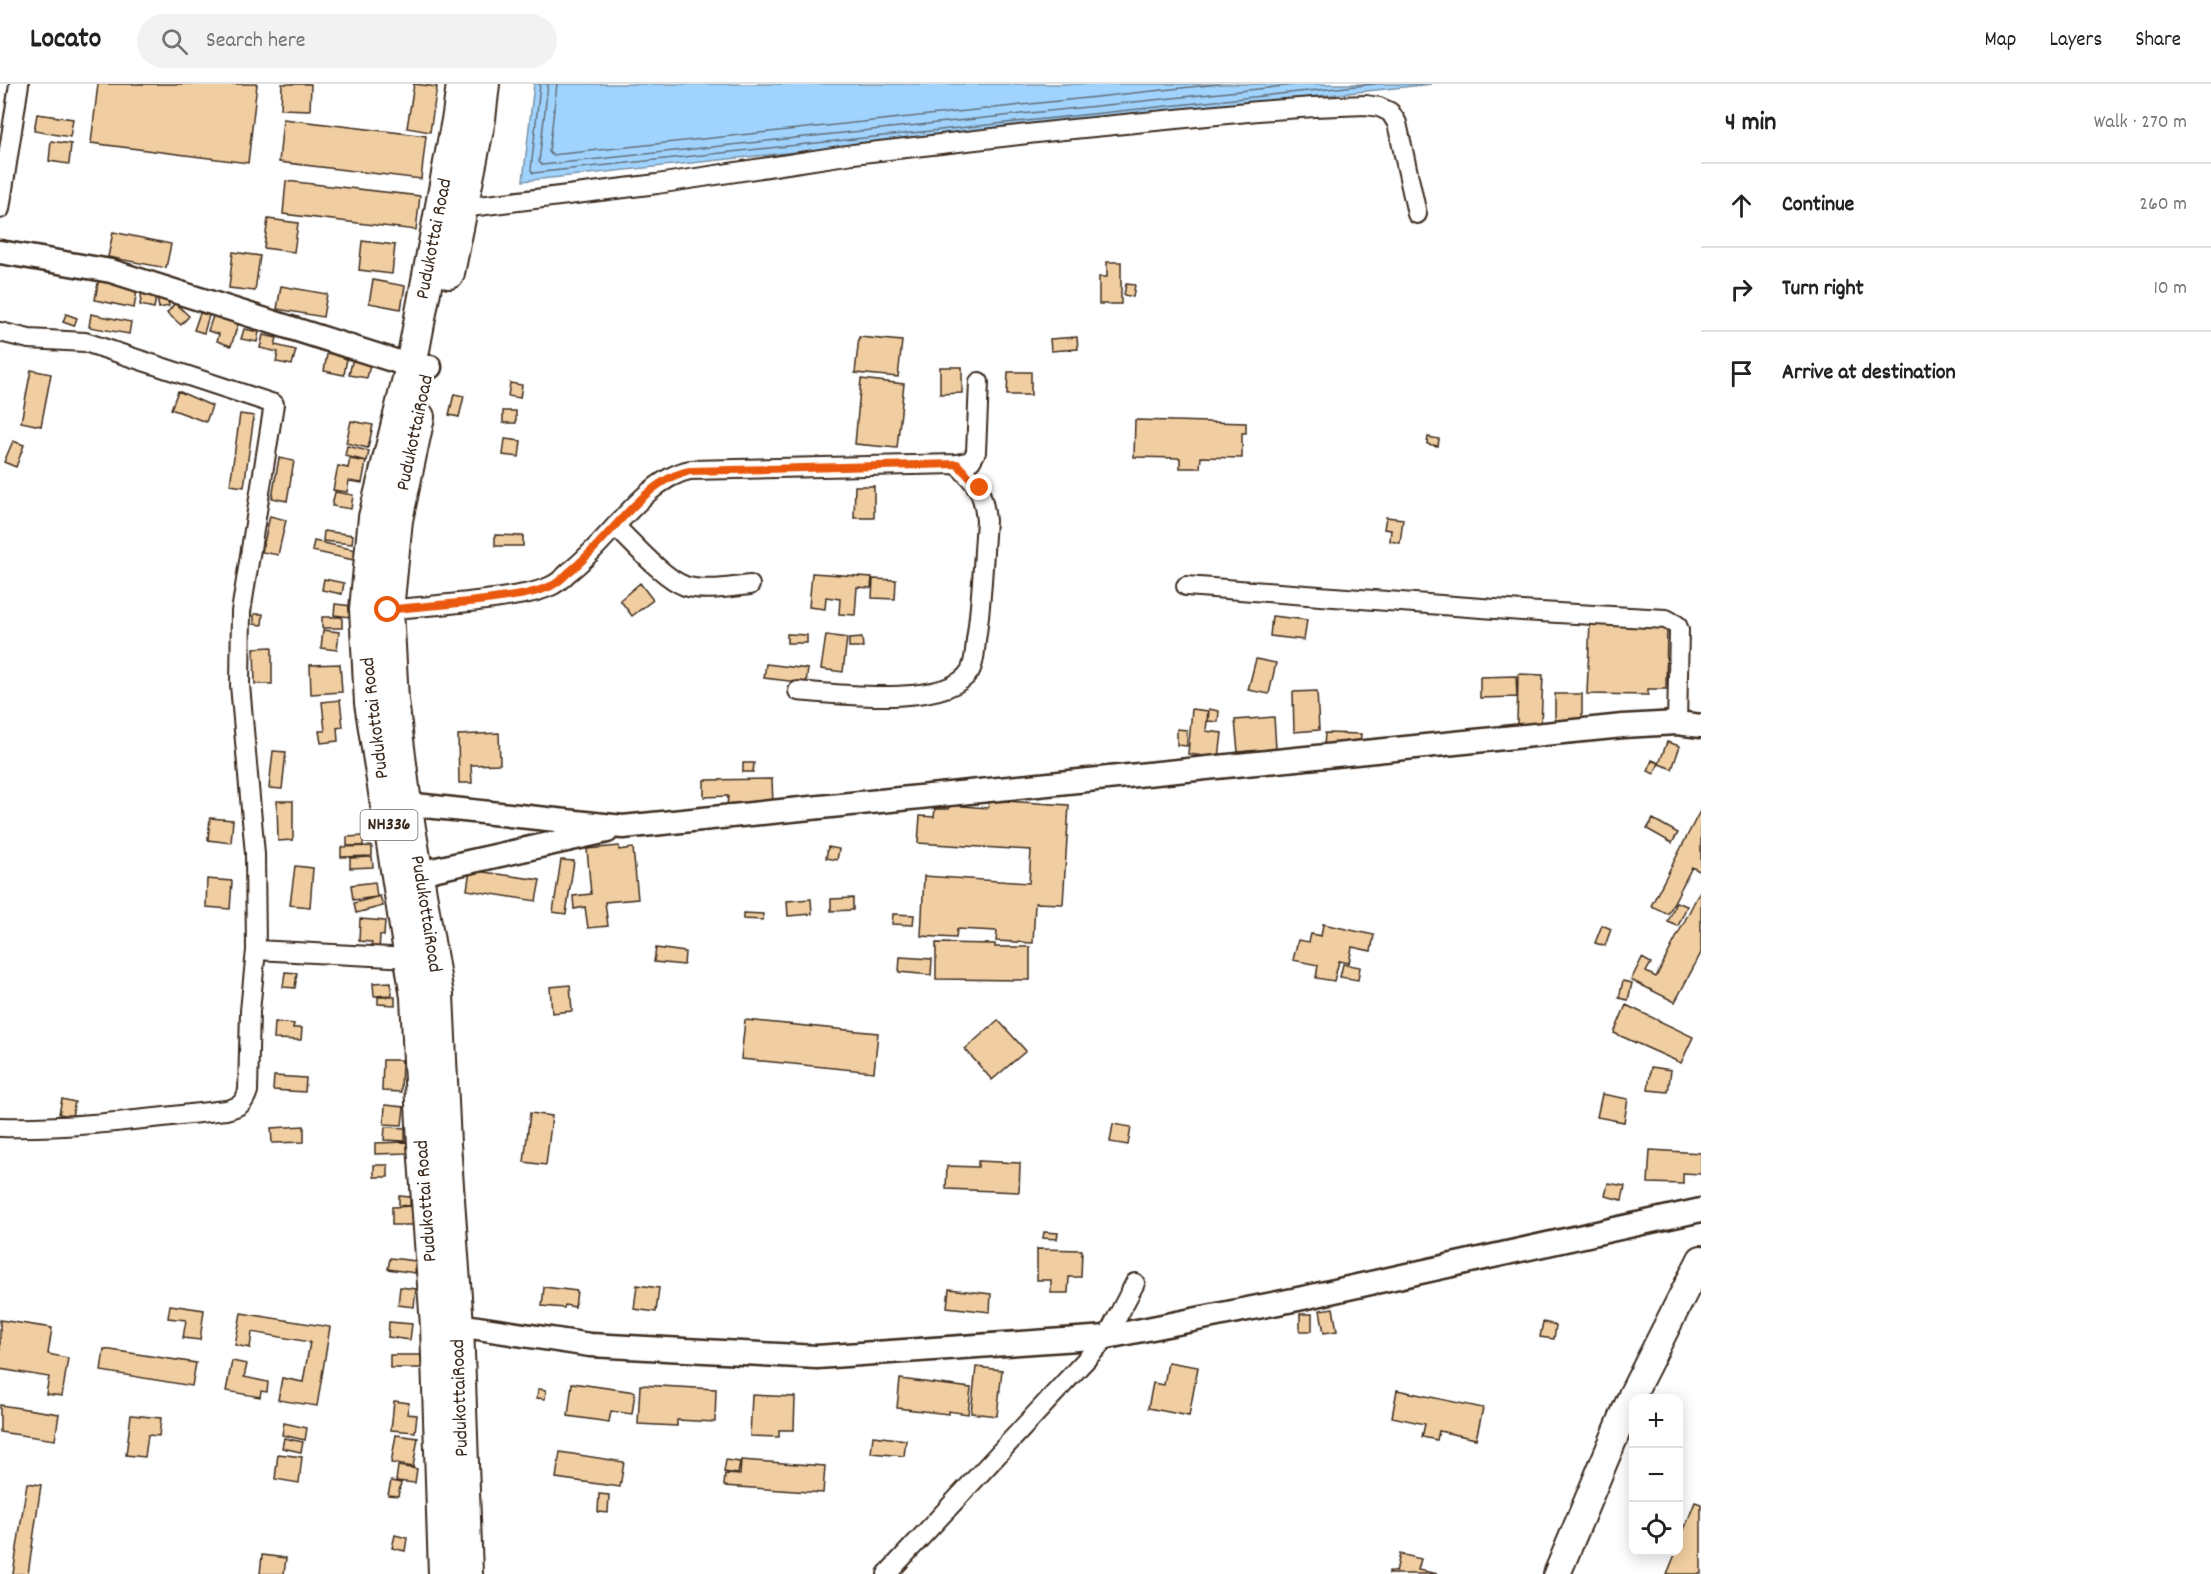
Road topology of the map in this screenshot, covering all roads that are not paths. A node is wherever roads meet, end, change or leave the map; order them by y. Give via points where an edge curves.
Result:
1 (19, 84) edge
2 (462, 84) edge
3 (484, 84) edge
4 (457, 196) junction
5 (0, 209) edge
6 (1417, 214) dead end
7 (0, 252) edge
8 (0, 332) edge
9 (420, 366) junction
10 (979, 382) dead end
11 (957, 464) junction
12 (615, 526) junction
13 (750, 585) dead end
14 (1186, 586) dead end
15 (388, 610) junction
16 (798, 691) dead end
17 (1677, 723) junction
18 (1701, 726) edge
19 (406, 804) junction
20 (623, 827) junction
21 (419, 873) junction
22 (256, 950) junction
23 (410, 958) junction
24 (0, 1127) edge
25 (1701, 1210) edge
26 (1701, 1259) edge
27 (1135, 1283) dead end
28 (447, 1326) junction
29 (1107, 1337) junction
30 (444, 1574) edge
31 (467, 1574) edge
32 (887, 1574) edge
33 (1557, 1574) edge

1 - 5 street
2 - 4 highway, Pudukottai Road / NH336
3 - 4 highway, NH336 via 480,119
4 - 6 street via 657,184 854,154 1063,130 1366,105 1390,112 1397,123
4 - 9 highway, Pudukottai Road / NH336
7 - 9 street via 111,271
8 - 22 street via 29,339 85,342 274,404 241,612 240,685 255,854
9 - 15 highway, PudukottaiRoad / NH336
9 - 23 highway, Pudukottai Road / NH336 via 374,517 365,609 370,702
10 - 11 street via 976,452 971,461
11 - 12 street via 678,473 667,477
11 - 16 street via 980,488 986,521 978,628 969,672 963,680 932,692 891,697
12 - 13 street via 672,580 686,587
12 - 15 street via 584,561 553,585 525,595
14 - 17 street via 1666,619 1679,630
15 - 19 highway, PudukottaiRoad / NH336 via 393,700
17 - 18 street
17 - 20 street
19 - 20 street
19 - 21 highway, PudukottaiRoad / NH336
20 - 21 street
21 - 28 highway, PudukottaiRoad / NH336 via 438,995
22 - 23 street
22 - 24 street via 248,1091 237,1107 78,1125
23 - 28 highway, Pudukottai Road / NH336 via 416,997 423,1145
25 - 29 street
26 - 33 main road via 1632,1395
27 - 29 street
28 - 29 street via 590,1345 818,1358
28 - 30 highway, Pudukottai Road / NH336
28 - 31 highway, PudukottaiRoad / NH336
29 - 32 street

